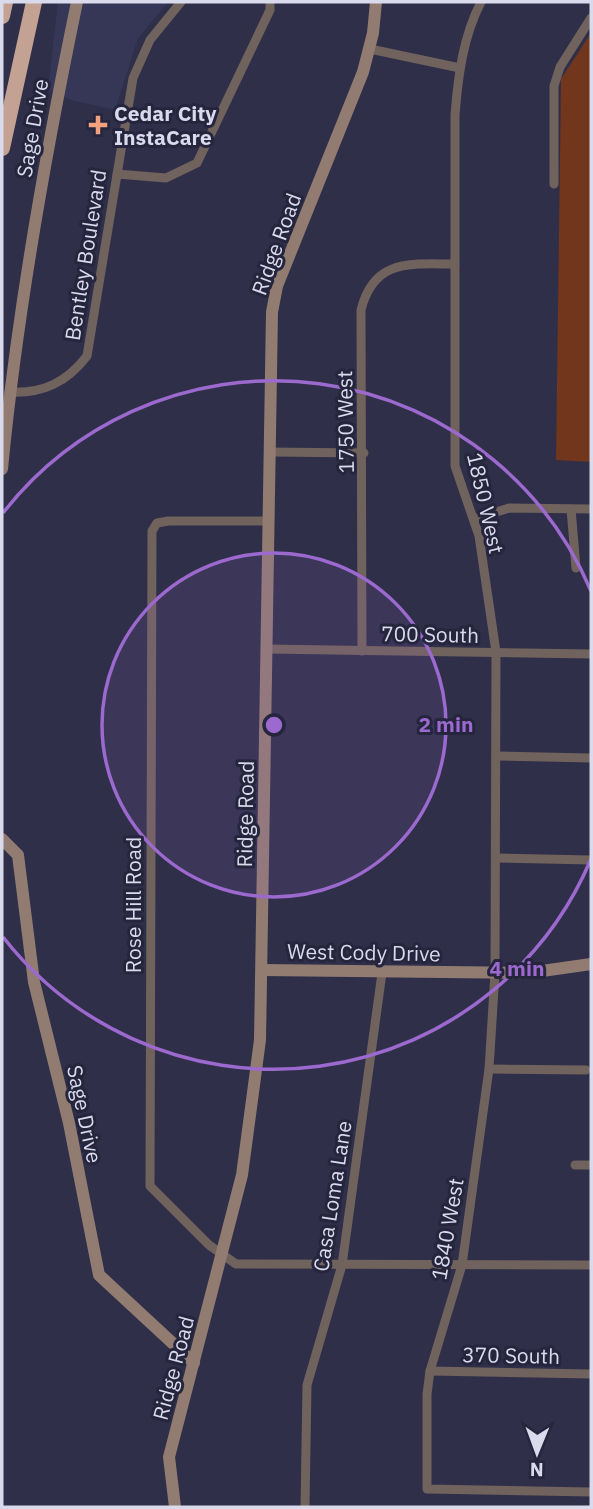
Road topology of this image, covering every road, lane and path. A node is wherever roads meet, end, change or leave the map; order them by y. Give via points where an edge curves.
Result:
1 (5, 2) edge
2 (34, 2) edge
3 (77, 2) edge
4 (181, 2) edge
5 (270, 2) edge
6 (376, 2) edge
7 (481, 2) edge
8 (2, 16) edge
9 (591, 18) edge
10 (370, 49) junction
11 (460, 68) junction
12 (2, 148) edge
13 (117, 174) junction
14 (554, 184) dead end
15 (455, 264) junction
16 (9, 392) junction
17 (269, 452) junction
18 (364, 453) junction
19 (2, 469) edge
20 (571, 509) junction
21 (591, 509) edge
22 (474, 519) junction
23 (268, 521) junction
24 (576, 568) dead end
25 (268, 649) junction
26 (362, 651) junction
27 (496, 652) junction
28 (591, 654) edge
29 (498, 756) junction
30 (591, 758) edge
31 (2, 839) edge
32 (497, 858) junction
33 (591, 860) edge
34 (591, 964) edge
35 (262, 971) junction
36 (382, 973) junction
37 (495, 973) junction
38 (489, 1069) junction
39 (586, 1070) dead end
40 (575, 1165) dead end
41 (591, 1165) edge
42 (222, 1257) junction
43 (342, 1265) junction
44 (462, 1265) junction
45 (591, 1265) edge
46 (194, 1363) junction
47 (430, 1371) junction
48 (591, 1374) edge
49 (591, 1492) edge
50 (175, 1507) edge
51 (305, 1507) edge

1 - 8 highway
2 - 12 highway
3 - 16 street, Sage Drive via 50,132
4 - 13 street, Bentley Boulevard via 150,40 133,78
5 - 13 street via 197,163 166,178
6 - 10 street, Ridge Road
7 - 11 street, 1850 West
9 - 14 street via 560,67 554,86
10 - 11 street
10 - 17 street, Ridge Road via 277,286 270,341
11 - 15 street, 1850 West via 455,115
13 - 16 street, Bentley Boulevard via 86,356 73,374 49,387
15 - 18 street, 1750 West via 397,267 373,282 365,295 361,310
15 - 22 street, 1850 West via 455,466
16 - 19 street, Sage Drive
17 - 18 street
17 - 23 street, Ridge Road
18 - 26 street, 1750 West
20 - 21 street
20 - 22 street via 509,508
20 - 24 street
22 - 27 street, 1850 West
23 - 25 street, Ridge Road
23 - 42 street, Rose Hill Road via 157,523 152,531 148,1175 156,1195
25 - 26 street, 700 South
25 - 35 street, Ridge Road
26 - 27 street, 700 South
27 - 28 street, 700 South
27 - 29 street, 1850 West
29 - 30 street
29 - 32 street, 1850 West
31 - 46 street, Sage Drive via 18,856 34,982 69,1123 94,1262 99,1275
32 - 33 street
32 - 37 street, 1850 West
34 - 37 street, West Cody Drive
35 - 36 street, West Cody Drive
35 - 42 street, Ridge Road via 253,1103
36 - 37 street, West Cody Drive
36 - 43 street, Casa Loma Lane
37 - 38 street, 1840 West
38 - 39 street
38 - 44 street, 1840 West
40 - 41 street
42 - 43 street via 236,1264
42 - 46 street, Ridge Road
43 - 44 street
43 - 51 street, Casa Loma Lane via 307,1385
44 - 45 street
44 - 47 street, 1840 West
46 - 50 street, Ridge Road via 169,1457
47 - 48 street, 370 South
47 - 49 street, 1840 West via 427,1489

